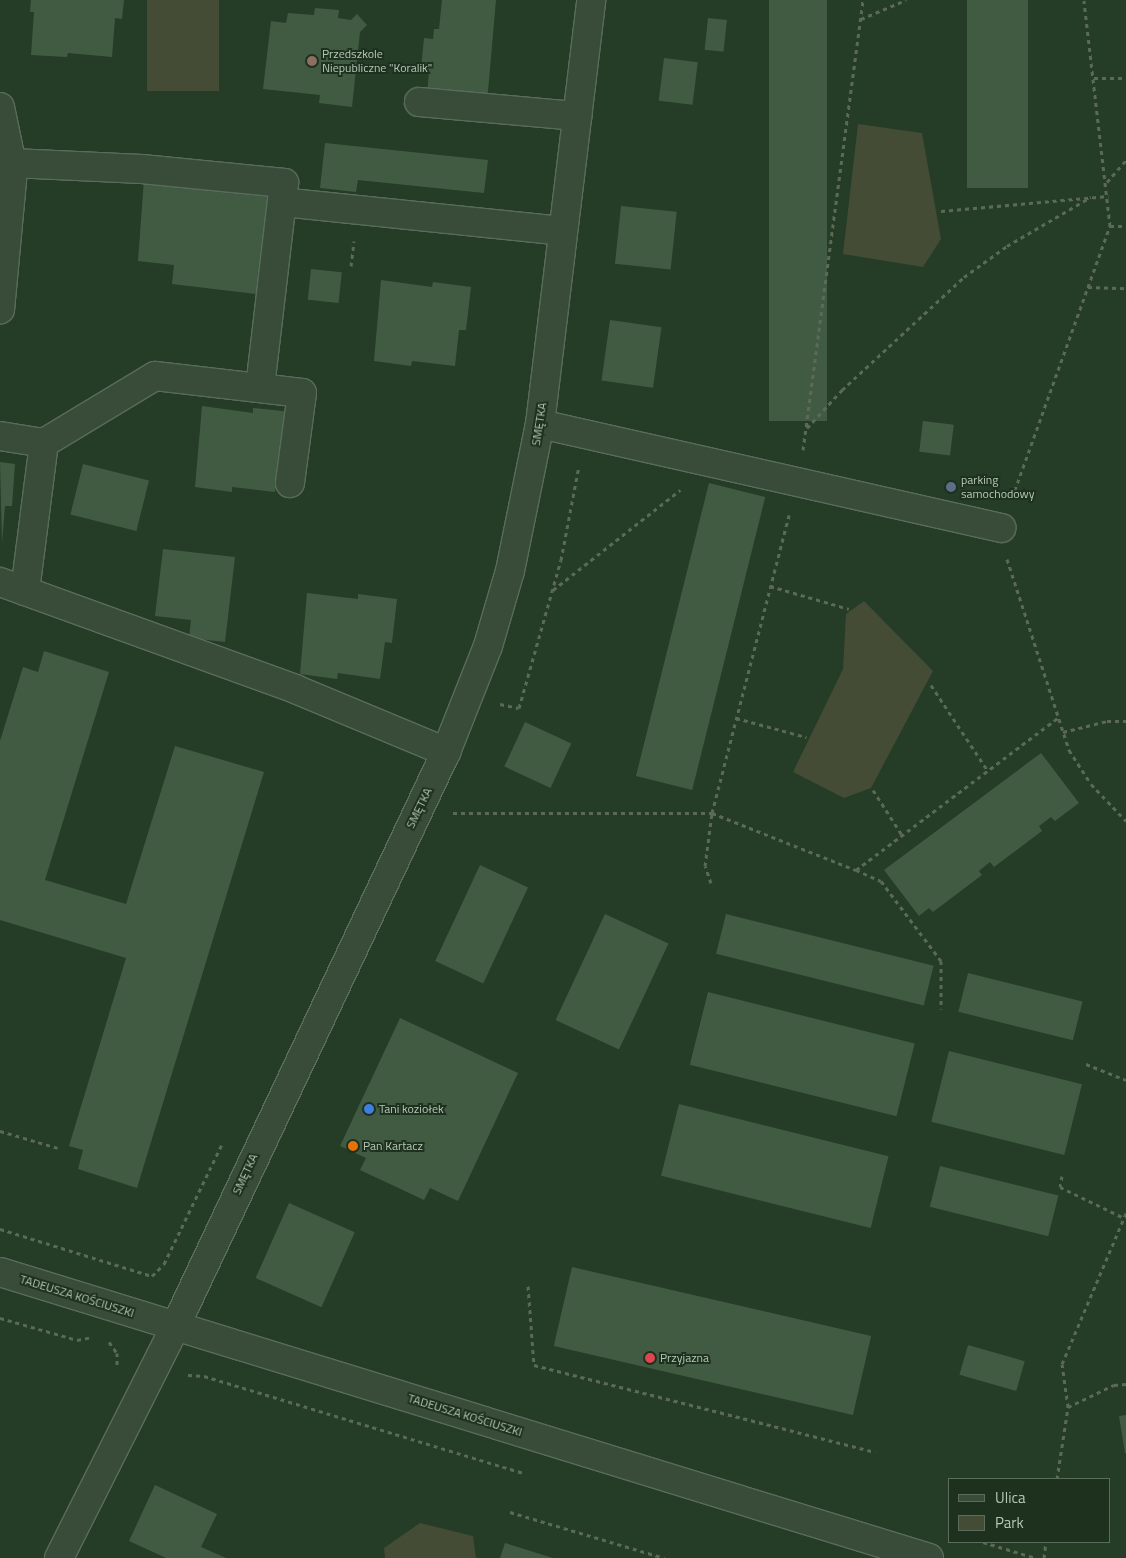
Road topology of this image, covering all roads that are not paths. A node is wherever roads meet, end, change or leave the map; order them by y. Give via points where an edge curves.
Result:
1 (590, 0) edge
2 (419, 102) dead end
3 (0, 107) edge
4 (577, 116) junction
5 (6, 165) edge
6 (282, 202) junction
7 (563, 231) junction
8 (0, 309) edge
9 (260, 388) junction
10 (540, 424) junction
11 (0, 436) edge
12 (44, 443) junction
13 (290, 483) dead end
14 (1001, 528) road end
15 (0, 582) edge
16 (26, 591) junction
17 (446, 752) junction
18 (0, 1272) edge
19 (176, 1325) junction
20 (59, 1558) edge
21 (929, 1558) edge

1 - 4 street, SMĘTKA
2 - 4 street
3 - 5 street
4 - 7 street, SMĘTKA
5 - 6 street via 142,169 284,184
5 - 8 street via 12,195
6 - 7 street
6 - 9 street
7 - 10 street, SMĘTKA
9 - 12 street via 156,376
9 - 13 street via 302,393
10 - 14 street
10 - 17 street, SMĘTKA via 510,571 488,646
11 - 12 street
12 - 16 street
15 - 16 street
16 - 17 street via 295,689
17 - 19 street, SMĘTKA
18 - 19 street, TADEUSZA KOŚCIUSZKI
19 - 20 street, SMĘTKA
19 - 21 street, TADEUSZA KOŚCIUSZKI

